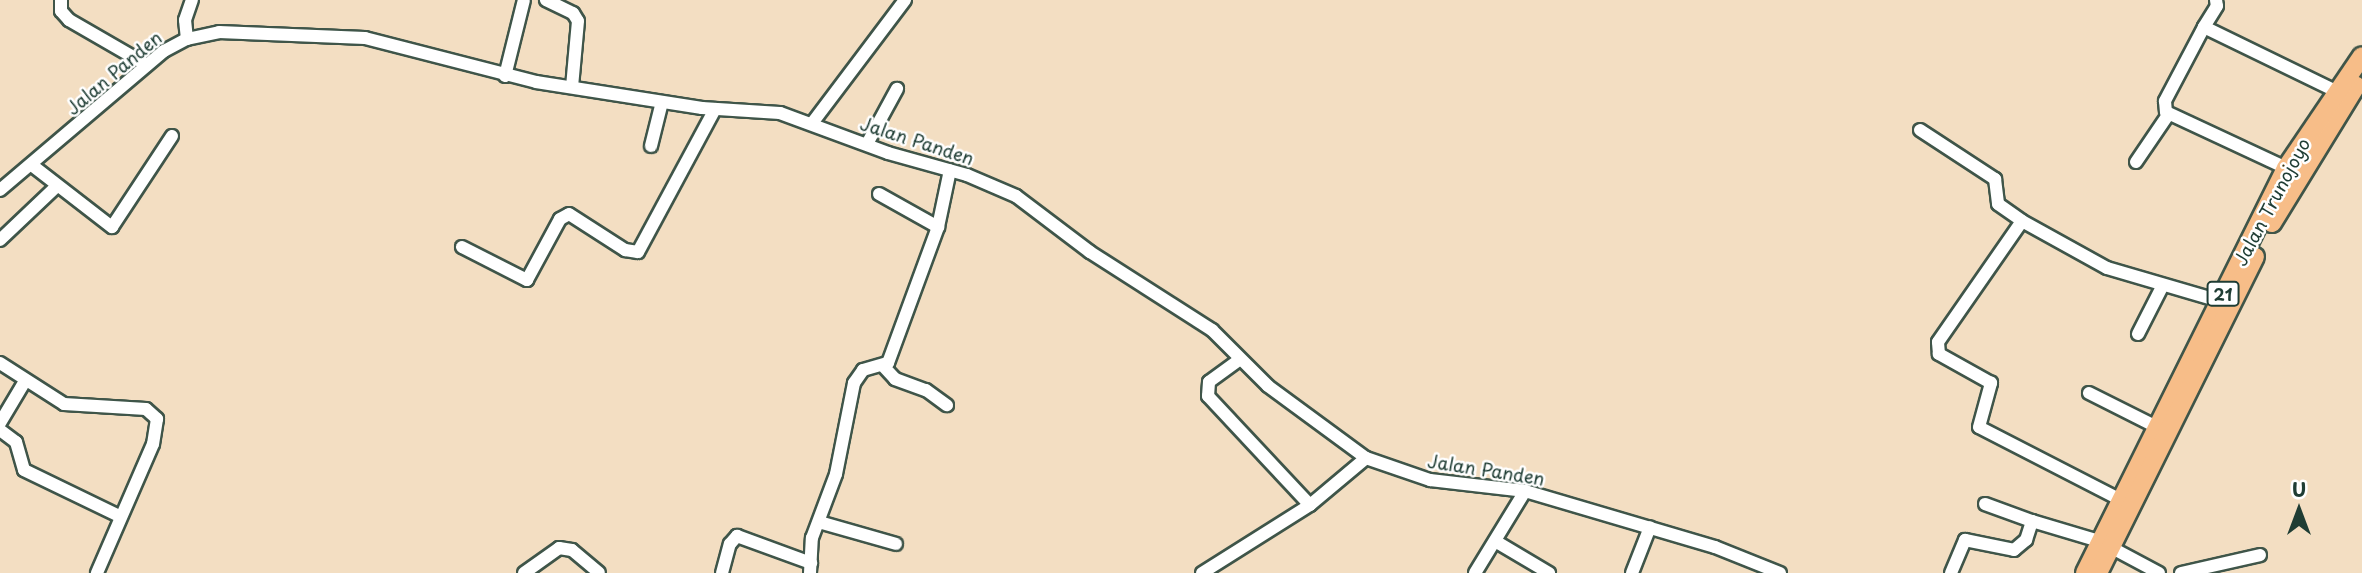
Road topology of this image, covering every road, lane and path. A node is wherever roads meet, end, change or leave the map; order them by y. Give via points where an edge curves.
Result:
1 (61, 0) edge
2 (192, 0) edge
3 (524, 0) edge
4 (546, 0) edge
5 (905, 0) edge
6 (2216, 0) edge
7 (2204, 27) junction
8 (187, 39) junction
9 (2362, 56) edge
10 (147, 65) junction
11 (505, 76) junction
12 (2362, 77) edge
13 (572, 87) junction
14 (897, 89) dead end
15 (2338, 92) junction
16 (662, 102) junction
17 (715, 109) junction
18 (2168, 115) junction
19 (813, 122) junction
20 (1920, 130) dead end
21 (172, 136) dead end
22 (867, 144) junction
23 (651, 146) dead end
24 (2136, 162) dead end
25 (33, 166) junction
26 (2286, 168) junction
27 (950, 170) junction
28 (57, 186) junction
29 (0, 190) edge
30 (879, 194) dead end
31 (2022, 221) junction
32 (938, 227) junction
33 (0, 240) edge
34 (462, 247) dead end
35 (2163, 285) junction
36 (2220, 301) junction
37 (2138, 334) dead end
38 (1239, 360) junction
39 (0, 363) edge
40 (884, 367) junction
41 (25, 381) junction
42 (2089, 393) dead end
43 (947, 405) dead end
44 (0, 423) edge
45 (2157, 426) junction
46 (0, 430) edge
47 (1366, 458) junction
48 (1525, 491) junction
49 (2119, 499) junction
50 (1985, 504) dead end
51 (1310, 505) junction
52 (119, 516) junction
53 (2032, 521) junction
54 (819, 522) junction
55 (1650, 527) junction
56 (1495, 541) junction
57 (896, 544) dead end
58 (2105, 545) junction
59 (2260, 555) dead end
60 (811, 568) edge
61 (97, 573) edge
62 (524, 573) edge
63 (599, 573) edge
64 (722, 573) edge
65 (1202, 573) edge
66 (1475, 573) edge
67 (1549, 573) edge
68 (1632, 573) edge
69 (1780, 573) edge
70 (1951, 573) edge
71 (2085, 573) edge
72 (2098, 573) edge
73 (2159, 573) edge
74 (2181, 573) edge

1 - 10 street via 61,11 69,20
2 - 8 street
3 - 11 street
4 - 13 street via 573,13 578,21
5 - 19 street
6 - 7 street
7 - 15 street
7 - 18 street via 2165,101
8 - 10 street, Jalan Panden
8 - 11 street, Jalan Panden via 232,32 354,37
9 - 15 highway, Jalan Trunojoyo / 21
10 - 25 street, Jalan Panden
11 - 13 street, Jalan Panden
12 - 58 highway, Jalan Trunojoyo / 21 via 2274,217
13 - 16 street, Jalan Panden
14 - 22 street
15 - 26 highway, Jalan Trunojoyo / 21
16 - 17 street, Jalan Panden
16 - 23 street
17 - 19 street, Jalan Panden via 780,113
17 - 34 street via 638,252 625,250 569,214 560,219 527,280
18 - 24 street
18 - 26 street
19 - 22 street, Jalan Panden
20 - 31 street via 1995,179 1998,204
21 - 28 street via 114,226
22 - 27 street, Jalan Panden
25 - 28 street
25 - 29 street, Jalan Panden
26 - 36 highway, Jalan Trunojoyo / 21
27 - 32 street
27 - 38 street, Jalan Panden via 999,187 1027,204 1106,263 1202,322
28 - 33 street
30 - 32 street
31 - 35 street via 2081,257
31 - 49 street via 1937,350 1991,383 1979,427
32 - 40 street
35 - 36 street
35 - 37 street
36 - 45 highway, Jalan Trunojoyo / 21
38 - 47 street, Jalan Panden
38 - 51 street via 1209,382 1208,396
39 - 41 street
40 - 43 street via 895,379 926,390
40 - 54 street via 863,370 854,383 836,474
41 - 44 street
41 - 52 street via 71,407 141,408 154,414 156,436
42 - 45 street
45 - 49 highway, Jalan Trunojoyo / 21
46 - 52 street via 16,442 24,470
47 - 48 street, Jalan Panden via 1430,480
47 - 51 street
48 - 55 street, Jalan Panden
48 - 56 street
49 - 58 highway, Jalan Trunojoyo / 21
50 - 53 street
51 - 65 street
52 - 61 street
53 - 58 street
53 - 70 street via 2026,540 2014,551 1965,540
54 - 57 street
54 - 60 street via 811,538
55 - 68 street
55 - 69 street, Jalan Panden
56 - 66 street
56 - 67 street
58 - 71 highway, 21
58 - 72 highway, 21
58 - 73 street
59 - 74 street
60 - 64 street via 737,536
62 - 63 street via 552,550 566,548

